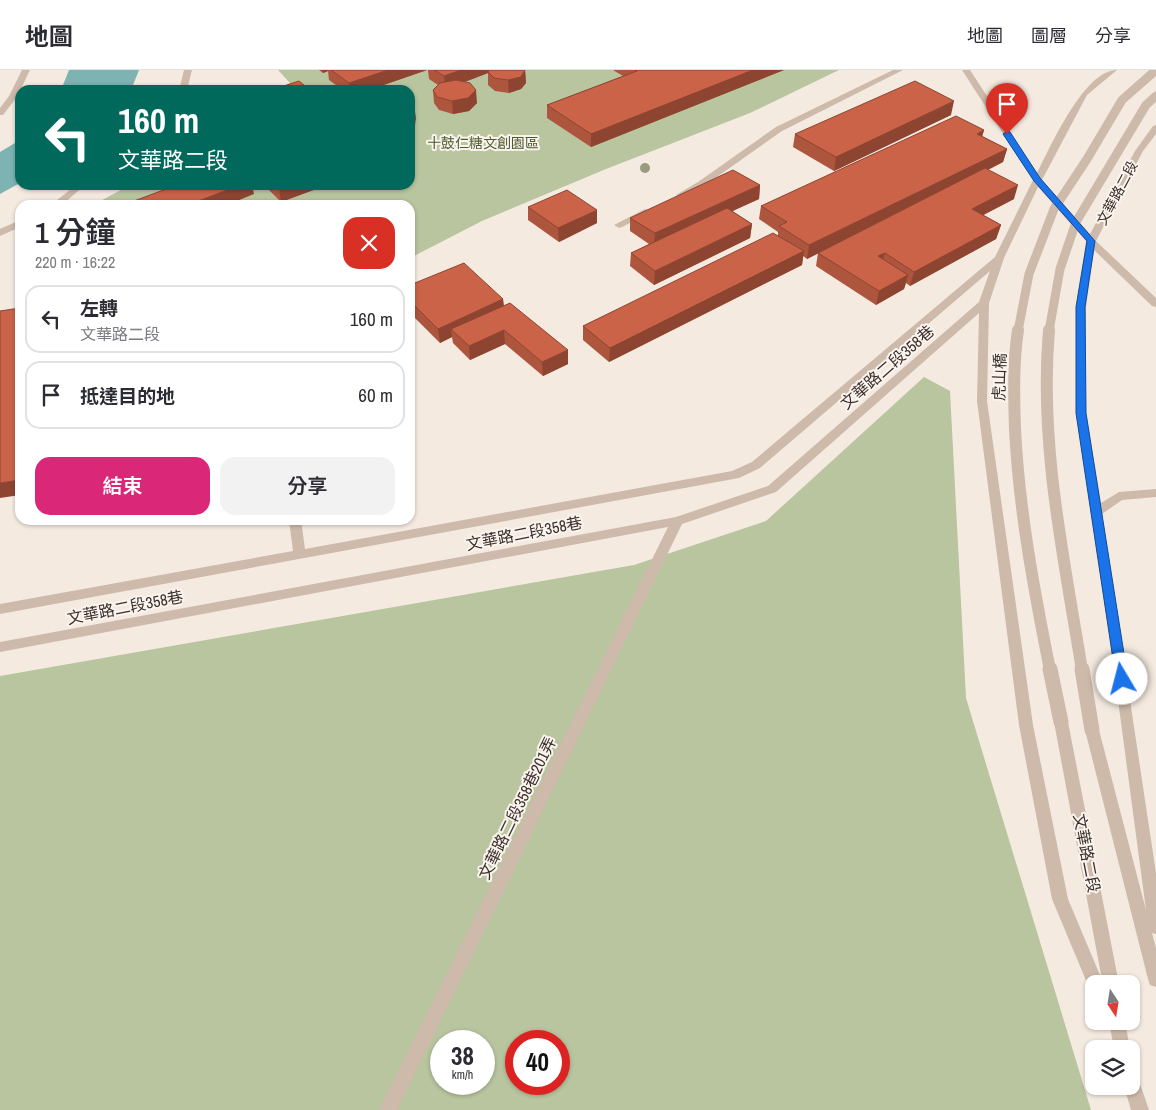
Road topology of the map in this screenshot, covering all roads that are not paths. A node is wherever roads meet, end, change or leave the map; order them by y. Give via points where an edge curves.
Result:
1 (26, 70) edge
2 (188, 70) edge
3 (899, 70) edge
4 (966, 70) edge
5 (1113, 70) edge
6 (1156, 70) edge
7 (19, 85) edge
8 (184, 85) edge
9 (15, 93) edge
10 (1156, 96) edge
11 (0, 113) edge
12 (1156, 128) edge
13 (1036, 180) junction
14 (75, 190) edge
15 (62, 200) edge
16 (669, 200) edge
17 (652, 208) edge
18 (620, 225) dead end
19 (15, 226) edge
20 (0, 233) edge
21 (1091, 241) junction
22 (999, 258) junction
23 (984, 303) junction
24 (1156, 304) edge
25 (1156, 493) edge
26 (1097, 512) junction
27 (677, 521) junction
28 (296, 525) edge
29 (300, 555) junction
30 (0, 609) edge
31 (0, 647) edge
32 (1061, 722) joint
33 (1156, 927) edge
34 (1092, 975) edge
35 (1110, 975) edge
36 (1156, 979) edge
37 (1135, 1095) edge
38 (388, 1110) edge
39 (1140, 1110) edge

1 - 7 street
2 - 8 street
3 - 16 street via 779,129 702,184
4 - 13 street, 文華路二段
5 - 13 street via 1084,94
6 - 32 street, 虎山橋, bridge via 1123,98 1050,215 1032,262 1021,310 1014,369 1015,433 1029,561
9 - 11 street
10 - 36 street, 文華路二段, bridge via 1146,105 1076,222 1060,269 1050,315 1046,374 1048,438 1092,730
12 - 21 street, 文華路二段 via 1139,151
13 - 21 street, 文華路二段
13 - 22 street
14 - 15 street
17 - 18 street
19 - 20 street
21 - 24 street
21 - 26 street via 1081,307 1081,413
22 - 23 street
22 - 29 street, 文華路二段358巷 via 756,465 735,475
23 - 27 street, 文華路二段358巷 via 772,489
23 - 34 street via 982,401 1026,725 1060,899
25 - 26 street via 1120,496
26 - 33 street
27 - 31 street, 文華路二段358巷
27 - 38 street, 文華路二段358巷201弄
28 - 29 street
29 - 30 street, 文華路二段358巷
32 - 35 street, 文華路二段
37 - 39 street

